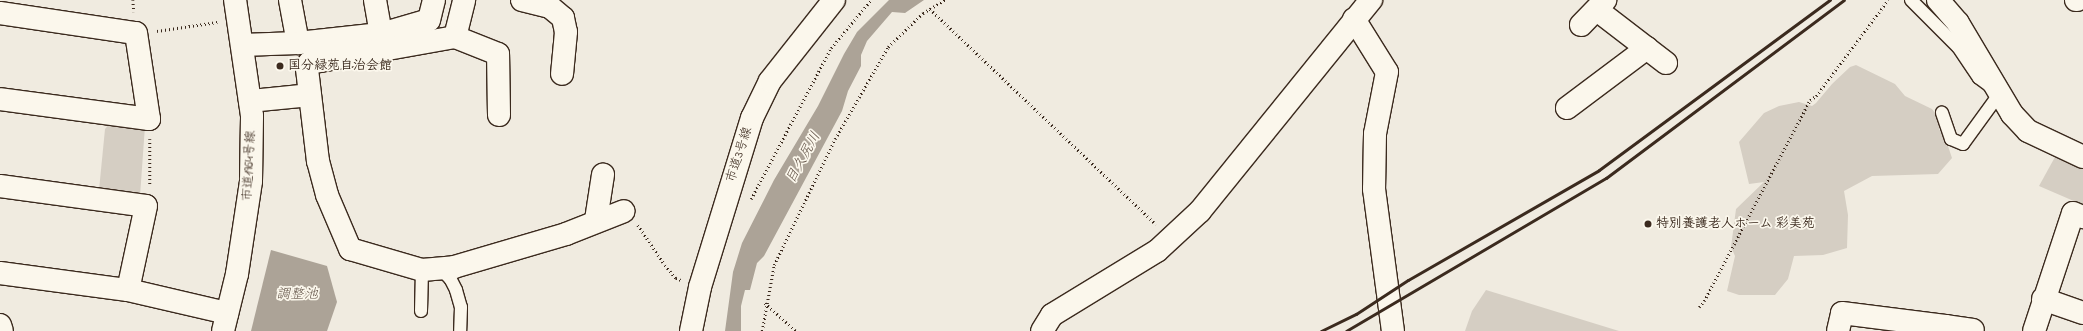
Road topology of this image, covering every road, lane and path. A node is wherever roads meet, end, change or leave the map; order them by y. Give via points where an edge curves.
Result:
1 (235, 0) edge
2 (290, 0) edge
3 (375, 0) edge
4 (434, 0) edge
5 (464, 0) edge
6 (522, 0) edge
7 (834, 0) edge
8 (871, 0) edge
9 (945, 0) edge
10 (1371, 0) edge
11 (1888, 0) edge
12 (1911, 0) edge
13 (1938, 0) edge
14 (1601, 5) edge
15 (930, 9) junction
16 (0, 13) edge
17 (1354, 19) junction
18 (222, 21) dead end
19 (1581, 25) dead end
20 (136, 33) junction
21 (381, 34) junction
22 (455, 37) junction
23 (298, 43) junction
24 (242, 45) junction
25 (1646, 48) junction
26 (1666, 63) dead end
27 (562, 74) dead end
28 (2000, 93) junction
29 (310, 95) junction
30 (0, 99) edge
31 (250, 101) junction
32 (1579, 105) dead end
33 (1942, 113) dead end
34 (499, 115) dead end
35 (149, 119) junction
36 (2083, 157) edge
37 (603, 175) dead end
38 (0, 186) edge
39 (750, 200) dead end
40 (146, 206) junction
41 (624, 211) joint
42 (2083, 217) edge
43 (596, 220) junction
44 (1170, 239) junction
45 (431, 269) junction
46 (0, 273) edge
47 (700, 286) junction
48 (128, 290) junction
49 (2043, 299) junction
50 (765, 303) junction
51 (1698, 307) dead end
52 (420, 311) dead end
53 (2083, 313) edge
54 (225, 322) edge
55 (0, 325) edge
56 (1945, 329) edge
57 (1973, 330) dead end
58 (2, 331) edge
59 (460, 331) edge
60 (691, 331) edge
61 (762, 331) edge
62 (796, 331) edge
63 (1042, 331) edge
64 (1392, 331) edge
65 (1838, 331) edge
66 (2034, 331) edge

1 - 24 street, 市道1964号線
2 - 23 street
3 - 21 street
4 - 21 street via 429,20
5 - 22 street
6 - 27 street via 550,6 563,18 566,32
7 - 47 street, 市道3号線 via 770,81 760,100 736,167
8 - 39 path via 831,48
9 - 15 path
10 - 17 street
11 - 51 path via 1816,96 1810,100 1704,301
12 - 28 lane via 1958,47 1979,78
13 - 28 street via 1958,23
14 - 19 street
14 - 25 street
15 - 44 path
15 - 50 path via 888,47 835,139 774,265
16 - 20 street
17 - 44 street via 1328,55 1200,211
17 - 64 street via 1387,72 1376,134 1374,189 1386,262
18 - 20 path
20 - 35 street
21 - 23 street
22 - 29 street via 309,63 307,69
22 - 34 street via 498,54
23 - 24 street
24 - 31 street, 市道1964号線
25 - 26 street
25 - 32 street
28 - 33 lane via 1963,144 1951,139
28 - 36 street via 2012,114 2028,131
29 - 31 street
29 - 45 street via 318,161 327,195 350,249
30 - 35 street
31 - 54 street, 市道1964号線 via 251,181 241,252
35 - 40 path via 151,180
37 - 43 street
38 - 40 street
40 - 48 street
41 - 43 street
41 - 47 path via 635,221 676,278
42 - 49 street via 2072,213
43 - 45 street via 566,234 511,251 454,267
44 - 63 street via 1157,252 1122,275 1052,315
45 - 52 lane
45 - 59 lane via 451,280 461,307
46 - 48 street
47 - 60 street, 市道3号線
48 - 54 street
49 - 53 street
49 - 66 street
50 - 61 path
50 - 62 path
55 - 58 street
56 - 57 street
56 - 65 street via 1842,313

